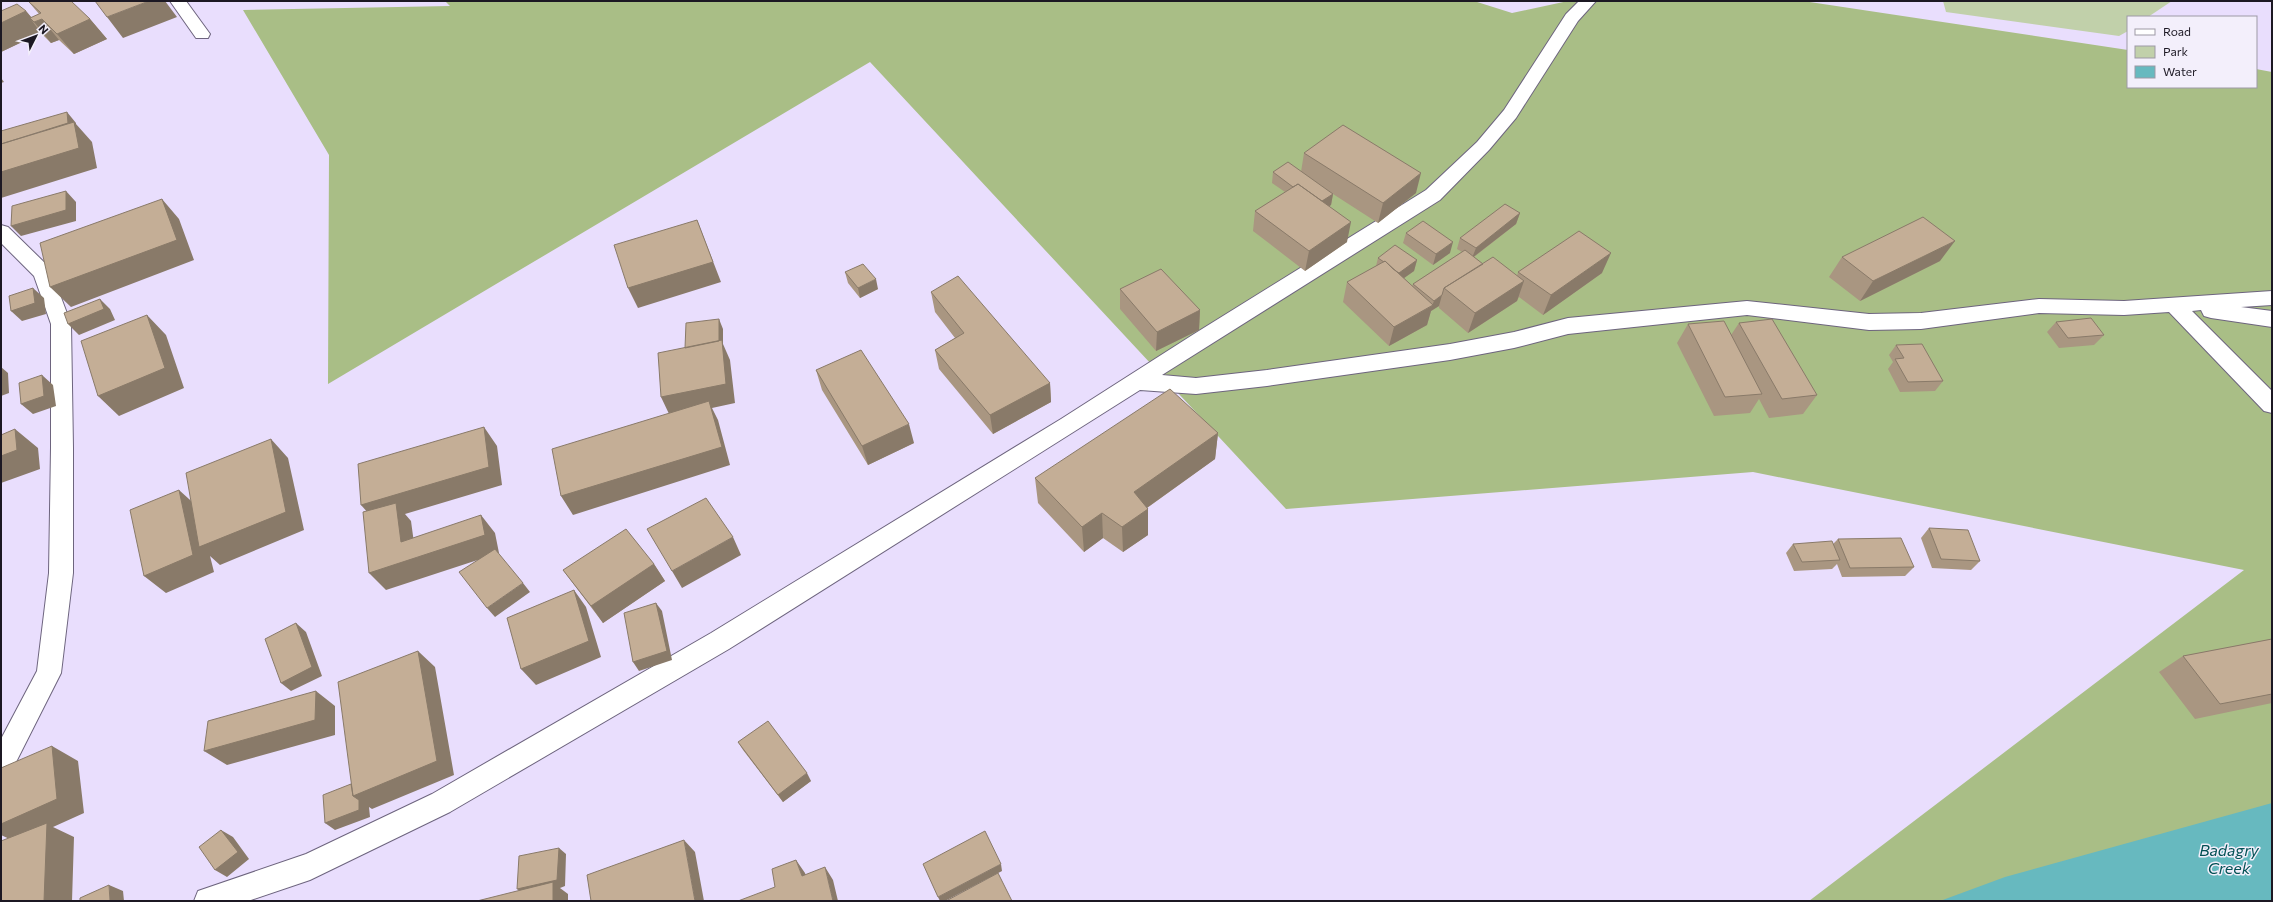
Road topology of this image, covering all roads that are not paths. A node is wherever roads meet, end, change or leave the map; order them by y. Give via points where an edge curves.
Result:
1 (178, 1) edge
2 (1588, 1) edge
3 (202, 34) dead end
4 (1, 232) edge
5 (2272, 298) edge
6 (2174, 305) junction
7 (2272, 319) edge
8 (1136, 381) junction
9 (2272, 405) edge
10 (1, 765) edge
11 (208, 901) edge

1 - 3 street
2 - 8 street via 1572,18 1510,114 1483,146 1434,195
4 - 10 street via 43,274 61,324 62,448 61,573 49,673
5 - 6 street
6 - 7 street
6 - 8 street via 2124,308 2039,306 1921,321 1869,322 1747,308 1568,326 1514,340 1450,352 1267,378 1196,386
6 - 9 street
8 - 11 street via 720,641 441,803 310,866

